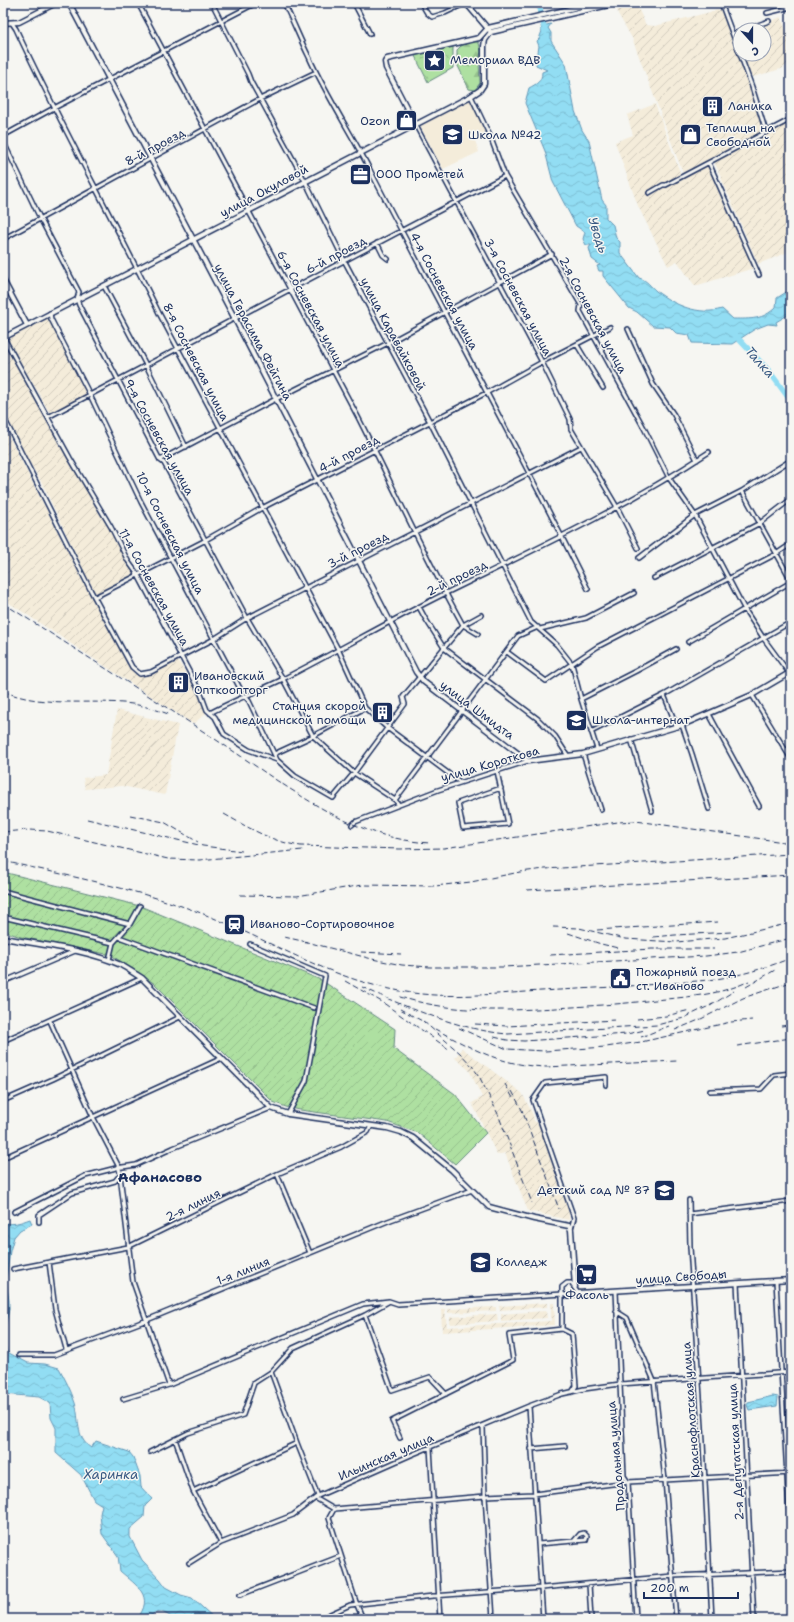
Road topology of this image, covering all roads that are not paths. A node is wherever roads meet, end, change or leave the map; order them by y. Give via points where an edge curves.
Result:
1 (56, 3) edge
2 (69, 3) edge
3 (138, 3) edge
4 (212, 3) edge
5 (256, 3) edge
6 (284, 3) edge
7 (354, 3) edge
8 (422, 3) edge
9 (466, 3) edge
10 (595, 3) edge
11 (615, 3) edge
12 (721, 3) edge
13 (791, 7) edge
14 (562, 13) junction
15 (767, 13) dead end
16 (222, 22) junction
17 (12, 23) junction
18 (5, 24) edge
19 (489, 30) junction
20 (732, 31) edge
21 (370, 34) dead end
22 (163, 51) junction
23 (743, 62) edge
24 (316, 72) junction
25 (110, 80) junction
26 (471, 96) junction
27 (260, 99) junction
28 (54, 108) junction
29 (791, 119) edge
30 (415, 124) junction
31 (206, 130) junction
32 (766, 132) junction
33 (3, 136) edge
34 (3, 141) edge
35 (361, 152) junction
36 (151, 159) junction
37 (709, 163) junction
38 (505, 176) junction
39 (305, 182) junction
40 (96, 188) junction
41 (649, 193) dead end
42 (456, 202) junction
43 (248, 211) junction
44 (40, 218) junction
45 (401, 231) junction
46 (3, 239) edge
47 (193, 240) junction
48 (377, 243) junction
49 (552, 254) junction
50 (388, 259) dead end
51 (344, 260) junction
52 (138, 268) junction
53 (759, 275) dead end
54 (3, 280) edge
55 (499, 282) junction
56 (104, 286) junction
57 (291, 289) junction
58 (77, 300) junction
59 (445, 312) junction
60 (50, 313) junction
61 (235, 319) junction
62 (27, 326) junction
63 (610, 328) dead end
64 (628, 329) dead end
65 (593, 336) junction
66 (4, 338) edge
67 (388, 343) junction
68 (577, 345) junction
69 (178, 349) junction
70 (542, 362) junction
71 (146, 365) junction
72 (333, 370) junction
73 (118, 380) junction
74 (603, 388) dead end
75 (488, 392) junction
76 (90, 395) junction
77 (276, 399) junction
78 (3, 416) edge
79 (48, 417) junction
80 (430, 422) junction
81 (220, 428) junction
82 (581, 446) junction
83 (186, 447) junction
84 (375, 451) junction
85 (709, 452) dead end
86 (160, 460) junction
87 (697, 460) junction
88 (791, 460) edge
89 (528, 473) junction
90 (669, 478) junction
91 (318, 480) junction
92 (742, 491) junction
93 (791, 499) edge
94 (471, 504) junction
95 (617, 507) junction
96 (262, 508) junction
97 (695, 515) junction
98 (760, 523) junction
99 (414, 531) junction
100 (562, 536) junction
101 (205, 540) junction
102 (791, 544) edge
103 (638, 548) dead end
104 (711, 548) junction
105 (776, 554) junction
106 (171, 557) junction
107 (639, 558) dead end
108 (359, 560) junction
109 (504, 565) junction
110 (138, 575) junction
111 (654, 578) dead end
112 (728, 578) junction
113 (791, 581) edge
114 (305, 588) junction
115 (588, 589) dead end
116 (445, 593) junction
117 (634, 593) dead end
118 (95, 596) junction
119 (420, 607) junction
120 (745, 610) junction
121 (481, 615) dead end
122 (247, 618) junction
123 (391, 622) junction
124 (791, 622) edge
125 (463, 625) junction
126 (539, 628) junction
127 (478, 634) dead end
128 (214, 639) junction
129 (764, 639) junction
130 (688, 642) dead end
131 (444, 648) junction
132 (676, 649) dead end
133 (339, 651) junction
134 (507, 652) junction
135 (182, 656) junction
136 (572, 664) junction
137 (416, 672) joint
138 (790, 673) edge
139 (420, 677) junction
140 (283, 679) junction
141 (486, 680) junction
142 (664, 695) junction
143 (752, 695) junction
144 (245, 697) junction
145 (581, 699) junction
146 (365, 708) junction
147 (463, 712) junction
148 (210, 713) junction
149 (709, 714) junction
150 (680, 726) junction
151 (386, 727) junction
152 (591, 732) junction
153 (313, 736) junction
154 (631, 739) junction
155 (597, 749) junction
156 (274, 754) junction
157 (583, 754) junction
158 (568, 756) junction
159 (427, 758) junction
160 (791, 758) edge
161 (276, 760) junction
162 (528, 761) junction
163 (497, 771) junction
164 (354, 773) junction
165 (460, 782) junction
166 (501, 788) junction
167 (395, 800) junction
168 (399, 805) junction
169 (759, 806) dead end
170 (709, 809) dead end
171 (601, 810) dead end
172 (652, 811) dead end
173 (352, 825) dead end
174 (3, 891) edge
175 (140, 906) dead end
176 (3, 917) edge
177 (130, 924) junction
178 (118, 937) junction
179 (3, 938) edge
180 (113, 944) junction
181 (250, 944) dead end
182 (75, 951) junction
183 (109, 960) junction
184 (142, 978) junction
185 (3, 982) edge
186 (314, 1008) dead end
187 (180, 1017) junction
188 (50, 1021) junction
189 (3, 1041) edge
190 (222, 1058) junction
191 (73, 1069) junction
192 (791, 1073) edge
193 (606, 1085) dead end
194 (710, 1091) dead end
195 (3, 1101) edge
196 (272, 1108) junction
197 (288, 1114) junction
198 (93, 1117) junction
199 (370, 1126) junction
200 (3, 1158) edge
201 (119, 1167) junction
202 (277, 1174) junction
203 (120, 1175) junction
204 (472, 1190) junction
205 (688, 1200) dead end
206 (791, 1201) edge
207 (14, 1212) dead end
208 (689, 1214) junction
209 (39, 1222) dead end
210 (571, 1230) junction
211 (128, 1247) junction
212 (310, 1253) junction
213 (48, 1262) junction
214 (13, 1269) dead end
215 (791, 1280) edge
216 (776, 1281) junction
217 (737, 1283) junction
218 (693, 1285) junction
219 (575, 1286) junction
220 (616, 1291) junction
221 (578, 1293) junction
222 (563, 1294) junction
223 (573, 1295) junction
224 (389, 1301) junction
225 (616, 1311) junction
226 (365, 1315) junction
227 (147, 1320) junction
228 (562, 1329) junction
229 (66, 1349) junction
230 (19, 1355) dead end
231 (271, 1372) junction
232 (781, 1372) junction
233 (791, 1372) edge
234 (741, 1375) junction
235 (698, 1380) junction
236 (654, 1381) junction
237 (620, 1384) junction
238 (168, 1385) junction
239 (572, 1392) junction
240 (446, 1394) junction
241 (123, 1399) dead end
242 (529, 1406) junction
243 (483, 1426) junction
244 (400, 1438) dead end
245 (175, 1439) junction
246 (297, 1443) junction
247 (565, 1446) dead end
248 (430, 1447) junction
249 (531, 1449) junction
250 (150, 1452) dead end
251 (786, 1473) junction
252 (791, 1473) edge
253 (746, 1476) junction
254 (704, 1478) junction
255 (665, 1480) junction
256 (628, 1482) junction
257 (193, 1491) junction
258 (534, 1494) junction
259 (485, 1496) junction
260 (316, 1497) junction
261 (434, 1500) junction
262 (334, 1509) junction
263 (574, 1541) dead end
264 (221, 1543) junction
265 (538, 1544) junction
266 (791, 1547) edge
267 (341, 1556) junction
268 (189, 1562) dead end
269 (791, 1571) edge
270 (752, 1573) junction
271 (673, 1576) junction
272 (710, 1576) junction
273 (634, 1580) junction
274 (589, 1584) junction
275 (540, 1588) junction
276 (492, 1591) junction
277 (240, 1595) dead end
278 (439, 1595) junction
279 (357, 1605) junction
280 (319, 1619) edge
281 (363, 1619) edge
282 (440, 1619) edge
283 (493, 1619) edge
284 (543, 1619) edge
285 (591, 1619) edge
286 (636, 1619) edge
287 (676, 1619) edge
288 (712, 1619) edge
289 (754, 1619) edge

1 - 17 main road via 24,20
2 - 25 main road, улица Герасима Фейгина
3 - 22 street, 6-я Сосневская улица
4 - 16 street, улица Каравайковой
5 - 16 street
6 - 24 street, 4-я Сосневская улица
7 - 21 street
8 - 9 street via 432,17
9 - 19 main road
10 - 14 main road
11 - 14 main road
12 - 20 street
13 - 15 street
14 - 19 main road
16 - 22 street
16 - 27 street, улица Каравайковой
17 - 18 main road
17 - 28 street, 8-я Сосневская улица
19 - 26 main road, улица Окуловой via 484,46 484,84
19 - 30 main road, 3-я Сосневская улица via 479,38 390,57 385,62
22 - 25 street
22 - 31 street, 6-я Сосневская улица
23 - 32 street
24 - 27 street, 8-й проезд
24 - 35 street, 4-я Сосневская улица
25 - 28 street
25 - 36 main road, улица Герасима Фейгина
26 - 30 main road, улица Окуловой
26 - 38 street, 2-я Сосневская улица
27 - 31 street, 8-й проезд
27 - 39 street, улица Каравайковой
28 - 33 street
28 - 40 street, 8-я Сосневская улица
29 - 32 street
30 - 35 main road, улица Окуловой
30 - 42 street, 3-я Сосневская улица
31 - 36 street, 8-й проезд
31 - 43 street, 6-я Сосневская улица
32 - 37 street
34 - 44 street, 9-я Сосневская улица
35 - 39 main road, улица Окуловой
35 - 45 street, 4-я Сосневская улица
36 - 40 street, 8-й проезд
36 - 47 main road, улица Герасима Фейгина
37 - 41 street
37 - 53 street
38 - 42 street, 6-й проезд
38 - 49 street, 2-я Сосневская улица
39 - 43 main road, улица Окуловой
39 - 51 street, улица Каравайковой
40 - 44 street, 8-й проезд
40 - 52 street, 8-я Сосневская улица
42 - 45 street, 6-й проезд
42 - 55 street, 3-я Сосневская улица
43 - 47 main road, улица Окуловой
43 - 57 street, 6-я Сосневская улица
44 - 46 street, 8-й проезд
44 - 58 street, 9-я Сосневская улица via 79,292
45 - 48 street, 6-й проезд
45 - 59 street, 4-я Сосневская улица
47 - 52 main road, улица Окуловой
47 - 61 main road, улица Герасима Фейгина
48 - 50 street
48 - 51 street, 6-й проезд
49 - 55 street
49 - 65 street, 2-я Сосневская улица
51 - 57 street, 6-й проезд
51 - 67 street, улица Каравайковой
52 - 56 main road, улица Окуловой
52 - 69 street, 8-я Сосневская улица
54 - 62 main road
55 - 59 street
55 - 70 street, 3-я Сосневская улица
56 - 58 main road, улица Окуловой
56 - 71 street
57 - 61 street, 6-й проезд
57 - 72 street, 6-я Сосневская улица
58 - 60 main road, улица Окуловой
58 - 73 street, 9-я Сосневская улица
59 - 67 street
59 - 75 street, 4-я Сосневская улица
60 - 62 main road, улица Окуловой
60 - 76 street, 10-я Сосневская улица
61 - 69 street, 6-й проезд
61 - 77 main road, улица Герасима Фейгина
62 - 66 main road, улица Окуловой
63 - 65 street, 4-й проезд
64 - 87 street via 653,384 674,415
65 - 68 street, 4-й проезд
65 - 90 street, 2-я Сосневская улица
66 - 79 street, 11-я Сосневская улица
67 - 72 street
67 - 80 street, улица Каравайковой
68 - 70 street, 4-й проезд
68 - 74 street
69 - 71 street, 6-й проезд
69 - 81 street, 8-я Сосневская улица
70 - 75 street, 4-й проезд
70 - 82 street, 3-я Сосневская улица
71 - 73 street, 6-й проезд
71 - 83 street
72 - 77 street
72 - 84 street, 6-я Сосневская улица
73 - 76 street, 6-й проезд
73 - 86 street, 9-я Сосневская улица
75 - 80 street, 4-й проезд
75 - 89 street, 4-я Сосневская улица
76 - 79 street, 6-й проезд
76 - 106 street, 10-я Сосневская улица via 141,502
77 - 81 street
77 - 91 main road, улица Герасима Фейгина
78 - 118 street
79 - 110 street, 11-я Сосневская улица
80 - 84 street, 4-й проезд
80 - 94 street, улица Каравайковой
81 - 83 street
81 - 96 street, 8-я Сосневская улица
82 - 89 street, 3-й проезд
82 - 95 street, 3-я Сосневская улица
83 - 86 street
84 - 91 street, 4-й проезд
84 - 99 street, 6-я Сосневская улица
85 - 87 street, 2-й проезд
86 - 101 street, 9-я Сосневская улица via 164,463
87 - 90 street, 2-й проезд
88 - 92 street
89 - 94 street, 3-й проезд
89 - 100 street, 4-я Сосневская улица
90 - 95 street, 2-й проезд
90 - 97 street, 2-я Сосневская улица
91 - 96 street, 4-й проезд
91 - 108 main road, улица Герасима Фейгина
92 - 97 street
92 - 98 street
93 - 98 street
94 - 99 street, 3-й проезд
94 - 109 street, улица Каравайковой
95 - 100 street, 2-й проезд
95 - 103 street, 3-я Сосневская улица
96 - 101 street, 4-й проезд
96 - 114 street, 8-я Сосневская улица
97 - 104 street, 2-я Сосневская улица
97 - 107 street
98 - 104 street
98 - 105 street
99 - 108 street, 3-й проезд
99 - 116 street, 6-я Сосневская улица
100 - 109 street, 2-й проезд
100 - 115 street, 4-я Сосневская улица
101 - 106 street, 4-й проезд
101 - 122 street, 9-я Сосневская улица
102 - 105 street
104 - 111 street
104 - 112 street, 2-я Сосневская улица
105 - 112 street
105 - 113 street
106 - 110 street, 4-й проезд
106 - 128 street, 10-я Сосневская улица
108 - 114 street, 3-й проезд
108 - 123 main road, улица Герасима Фейгина
109 - 116 street, 2-й проезд
109 - 126 street, улица Каравайковой via 531,622
110 - 118 street, 4-й проезд
110 - 135 street, 11-я Сосневская улица
112 - 120 street, 2-я Сосневская улица
112 - 136 street via 597,647
113 - 120 street
114 - 122 street, 3-й проезд
114 - 133 street, 8-я Сосневская улица
116 - 119 street, 2-й проезд
116 - 125 street, 6-я Сосневская улица
117 - 126 street via 586,618
118 - 135 street, 3-й проезд via 132,667 140,674
119 - 123 street, 2-й проезд
119 - 131 street
120 - 129 street, 2-я Сосневская улица
120 - 130 street
121 - 125 street
122 - 128 street, 3-й проезд
122 - 140 street, 9-я Сосневская улица
123 - 133 street, 2-й проезд
123 - 137 main road, улица Герасима Фейгина
124 - 129 street
125 - 127 street
125 - 131 street
126 - 134 street via 518,636
126 - 136 street, улица Каравайковой
128 - 135 street, 3-й проезд
128 - 144 street, 10-я Сосневская улица
129 - 138 street, 2-я Сосневская улица
129 - 142 street
131 - 139 street
131 - 141 street
132 - 145 street
133 - 140 street, 2-й проезд
133 - 146 street, 8-я Сосневская улица
134 - 136 street via 546,681
134 - 141 street
135 - 148 street, 11-я Сосневская улица
136 - 145 street
137 - 139 main road, улица Шмидта
138 - 143 main road, улица Короткова
139 - 147 main road, улица Шмидта
139 - 151 street via 403,697 404,704
140 - 144 street, 2-й проезд
140 - 153 street, 9-я Сосневская улица
141 - 147 street
141 - 158 street via 538,719 555,736
142 - 150 street
142 - 152 street
143 - 149 main road, улица Короткова
143 - 160 street
144 - 148 street, 2-й проезд
144 - 156 street, 10-я Сосневская улица
145 - 152 street
146 - 151 street
146 - 153 street
147 - 159 street
147 - 162 main road, улица Шмидта
148 - 161 street, 11-я Сосневская улица via 224,734 249,750
149 - 150 main road, улица Короткова
149 - 169 street
150 - 154 main road, улица Короткова
150 - 170 street via 692,754
151 - 159 street
151 - 164 street
152 - 155 street
153 - 156 street
153 - 164 street
154 - 155 main road, улица Короткова
154 - 172 street
155 - 157 main road, улица Короткова
156 - 161 street, 10-я Сосневская улица
157 - 158 main road, улица Короткова
157 - 171 street
158 - 162 main road, улица Короткова
159 - 165 street
159 - 167 street
161 - 164 street, 11-я Сосневская улица via 295,776 333,798
162 - 163 street, улица Короткова
163 - 165 street, улица Короткова
163 - 166 street
164 - 167 street
165 - 168 street, улица Короткова
166 - 166 street via 508,824 463,828 458,802
167 - 168 street
168 - 173 street, улица Короткова
174 - 177 street
175 - 177 street
176 - 180 street
177 - 178 street
178 - 180 street
178 - 186 street
179 - 182 main road
180 - 183 street
181 - 197 street via 325,976 306,1081
182 - 183 main road
182 - 185 street
183 - 184 main road
184 - 187 main road
184 - 188 street
187 - 190 main road
187 - 191 street
188 - 189 street
188 - 191 street
190 - 196 main road
190 - 198 street
191 - 195 street
191 - 198 street
192 - 194 street via 774,1075 761,1089
193 - 210 street via 606,1077 545,1083 532,1100 574,1218
196 - 197 main road
196 - 201 street via 136,1165
197 - 199 main road
198 - 200 street
198 - 201 street
199 - 202 street, 2-я линия via 368,1132 341,1147
199 - 204 main road via 387,1128 413,1138
201 - 203 street
201 - 207 street via 85,1176
202 - 211 street, 2-я линия
202 - 212 street
203 - 209 street via 115,1181 72,1193 39,1215
203 - 211 street
204 - 210 main road via 489,1207 569,1226
204 - 212 street, 1-я линия
205 - 208 street, Краснофлотская улица
206 - 208 street
208 - 218 street, Краснофлотская улица
210 - 219 main road
211 - 213 street, 2-я линия
211 - 227 street via 133,1282
212 - 227 street, 1-я линия
213 - 214 street, 2-я линия
213 - 229 street via 55,1309
215 - 216 main road, улица Свободы
216 - 217 main road, улица Свободы
216 - 232 street
217 - 218 main road, улица Свободы
217 - 234 street, 2-я Депутатская улица
218 - 220 main road, улица Свободы
218 - 235 street, Краснофлотская улица
219 - 221 street
219 - 222 street via 569,1282 564,1284
219 - 223 street
220 - 221 main road, улица Свободы
220 - 225 street, Продольная улица
221 - 223 street, улица Свободы
222 - 223 street via 566,1297
222 - 224 street via 398,1304
222 - 228 street
224 - 226 street
224 - 238 street via 363,1304
225 - 236 street via 627,1318
225 - 237 street, Продольная улица
226 - 231 street via 293,1348
226 - 240 street via 392,1390 430,1377
227 - 229 street, 1-я линия
227 - 238 street
228 - 239 street via 572,1334 576,1386
228 - 240 street via 509,1335 513,1360
229 - 230 street, 1-я линия via 54,1355
231 - 245 street via 254,1383 244,1415 188,1432
231 - 246 street
232 - 233 street, Ильинская улица
232 - 234 street, Ильинская улица
232 - 251 street
234 - 235 street, Ильинская улица
234 - 253 street, 2-я Депутатская улица
235 - 236 street, Ильинская улица
235 - 254 street, Краснофлотская улица
236 - 237 street, Ильинская улица
236 - 255 street
237 - 239 street, Ильинская улица
237 - 256 street, Продольная улица via 624,1476
238 - 241 street
239 - 242 street, Ильинская улица
240 - 244 street via 392,1421
242 - 243 street, Ильинская улица
242 - 249 street
243 - 248 street, Ильинская улица
243 - 259 street
245 - 250 street
245 - 257 street
246 - 257 street
246 - 260 street
247 - 249 street
248 - 260 street, Ильинская улица
248 - 261 street
249 - 258 street
251 - 252 street
251 - 253 street
251 - 266 street
253 - 254 street
253 - 270 street, 2-я Депутатская улица
254 - 255 street
254 - 272 street, Краснофлотская улица
255 - 256 street
255 - 271 street
256 - 258 street
256 - 273 street, Продольная улица
257 - 264 street
258 - 259 street
258 - 265 street
259 - 261 street
259 - 276 street
260 - 262 street
260 - 264 street, Ильинская улица via 293,1515
261 - 262 street
261 - 278 street
262 - 267 street via 329,1518
263 - 265 street
264 - 268 street, Ильинская улица
265 - 275 street
267 - 277 street
267 - 279 street
269 - 270 street
270 - 272 street
270 - 289 street, 2-я Депутатская улица
271 - 272 street
271 - 273 street
271 - 287 street
272 - 288 street, Краснофлотская улица
273 - 274 street
273 - 286 street, Продольная улица
274 - 275 street
274 - 285 street
275 - 276 street
275 - 284 street
276 - 278 street
276 - 283 street
278 - 279 street
278 - 282 street
279 - 280 street via 350,1605
279 - 281 street

